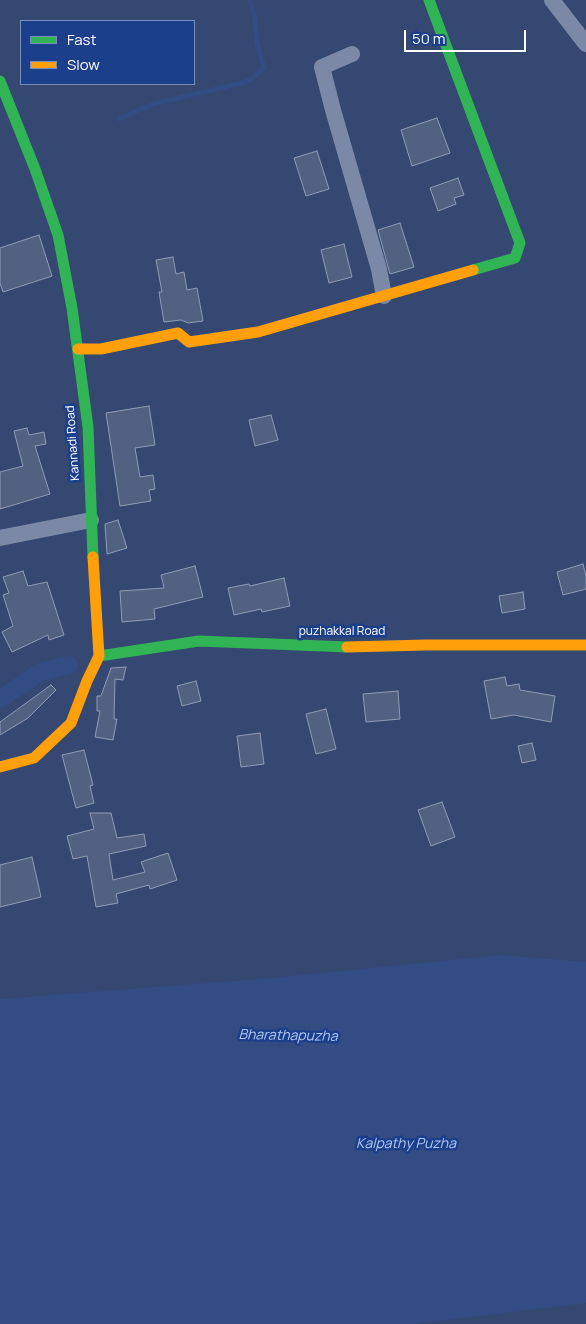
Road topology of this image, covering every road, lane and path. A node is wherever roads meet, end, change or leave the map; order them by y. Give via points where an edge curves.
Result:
1 (429, 0) edge
2 (552, 0) edge
3 (586, 44) edge
4 (352, 54) dead end
5 (0, 81) edge
6 (384, 296) junction
7 (78, 349) junction
8 (91, 520) junction
9 (0, 538) edge
10 (586, 645) edge
11 (100, 656) junction
12 (0, 767) edge

1 - 6 street via 520,243 515,258
2 - 3 street
4 - 6 street via 322,67
5 - 7 street, Kannadi Road via 58,235
6 - 7 street via 258,332 189,342 178,332 101,349
7 - 8 street, Kannadi Road via 88,427
8 - 9 street
8 - 11 street, Kannadi Road
10 - 11 street, puzhakkal Road via 348,647 199,641
11 - 12 street via 71,723 34,758

